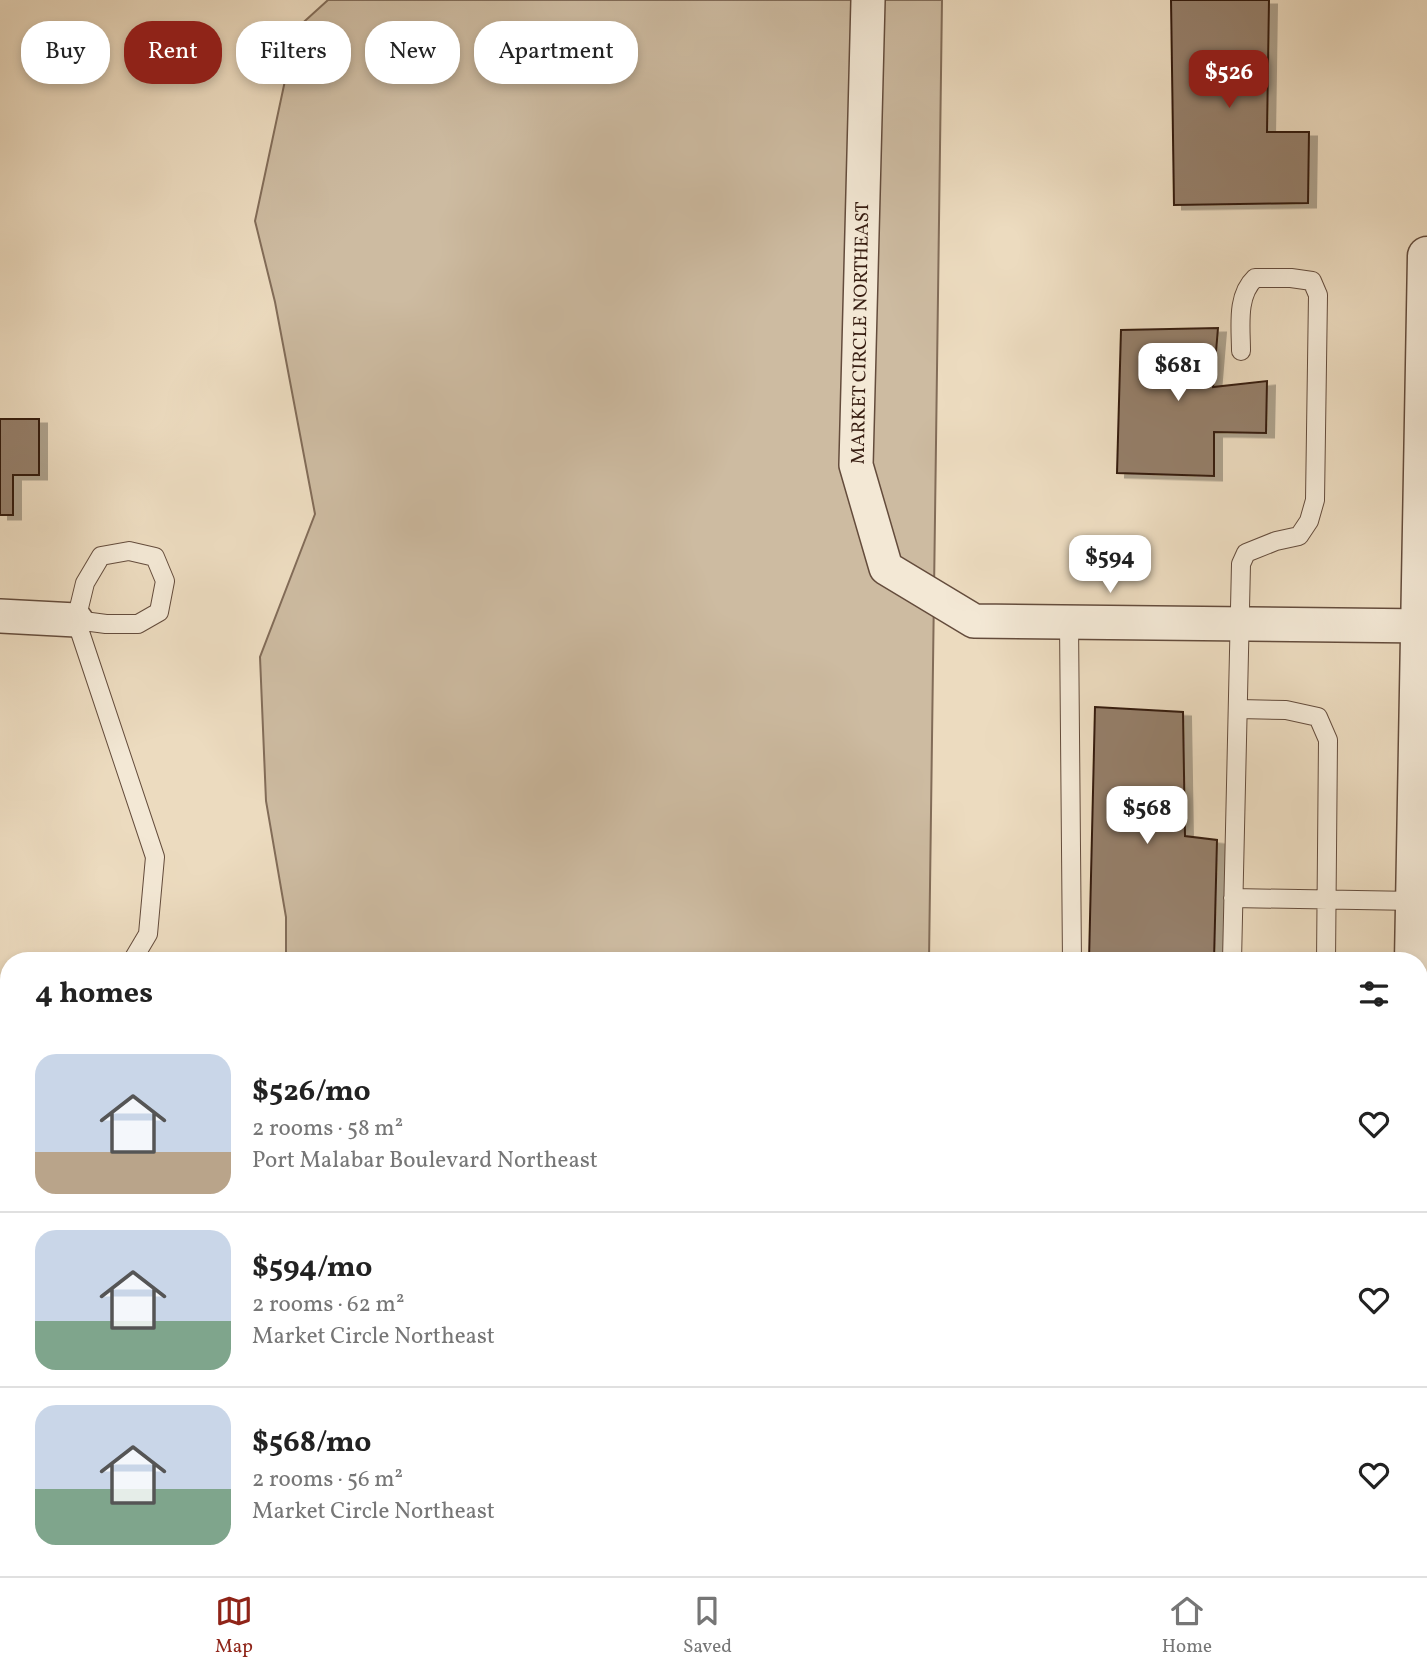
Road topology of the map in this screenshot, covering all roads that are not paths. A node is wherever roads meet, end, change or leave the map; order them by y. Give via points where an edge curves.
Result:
1 (868, 0) edge
2 (1427, 256) edge
3 (1241, 351) dead end
4 (0, 616) edge
5 (75, 620) junction
6 (1069, 622) junction
7 (1241, 624) junction
8 (1423, 626) edge
9 (1239, 709) junction
10 (1233, 898) junction
11 (1327, 900) junction
12 (1415, 901) junction
13 (137, 952) edge
14 (1073, 952) edge
15 (1232, 952) edge
16 (1326, 952) edge
17 (1414, 952) edge

1 - 6 street, MARKET CIRCLE NORTHEAST via 856,465 886,568 974,621
2 - 8 street
3 - 7 lane via 1241,306 1255,278 1312,281 1318,295 1315,500 1299,536 1245,553
4 - 5 street
5 - 5 lane via 85,583 101,556 129,551 155,557 165,581 159,612 138,624
5 - 13 lane via 155,856 148,934
6 - 7 street, MARKET CIRCLE NORTHEAST
6 - 14 lane
7 - 8 street, MARKET CIRCLE NORTHEAST
7 - 9 lane
8 - 12 street
9 - 10 lane
9 - 11 lane via 1286,710 1318,717 1328,740
10 - 11 lane
10 - 15 lane
11 - 12 lane
11 - 16 lane
12 - 17 street

